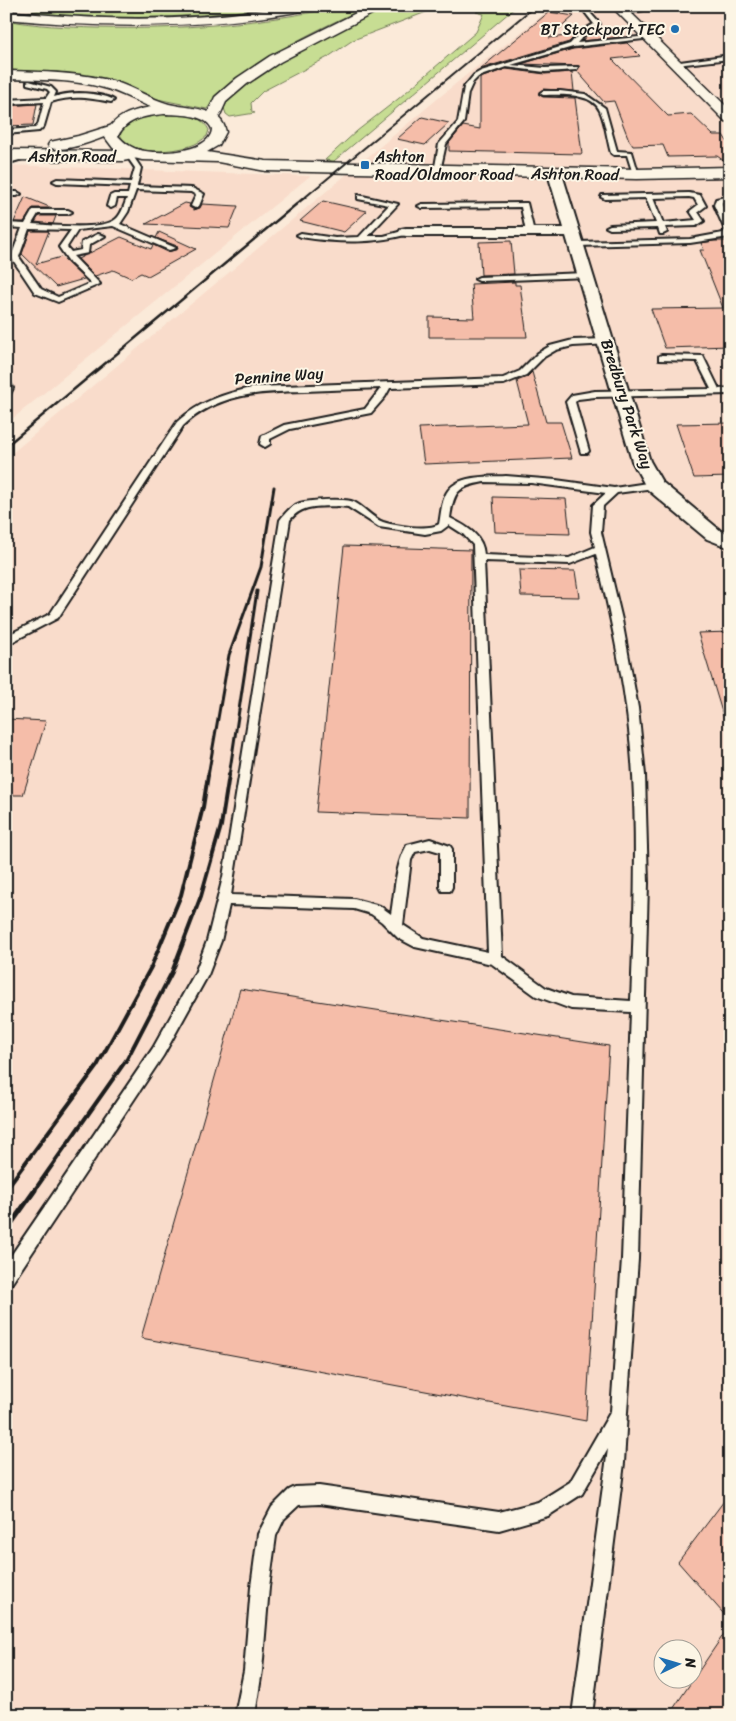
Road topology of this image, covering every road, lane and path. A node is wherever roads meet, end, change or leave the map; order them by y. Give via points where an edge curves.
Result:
1 (49, 6) edge
2 (308, 6) edge
3 (381, 6) edge
4 (662, 6) edge
5 (582, 7) edge
6 (620, 9) edge
7 (6, 14) edge
8 (649, 38) junction
9 (572, 46) junction
10 (730, 57) edge
11 (676, 63) junction
12 (501, 66) junction
13 (576, 68) dead end
14 (6, 75) edge
15 (6, 83) edge
16 (29, 83) junction
17 (543, 93) dead end
18 (50, 100) junction
19 (111, 100) junction
20 (6, 102) edge
21 (181, 111) junction
22 (730, 118) edge
23 (117, 125) junction
24 (6, 132) edge
25 (226, 134) junction
26 (6, 148) edge
27 (129, 153) junction
28 (6, 155) edge
29 (30, 156) junction
30 (172, 156) junction
31 (6, 162) edge
32 (301, 166) junction
33 (436, 171) junction
34 (730, 172) edge
35 (555, 174) junction
36 (637, 174) junction
37 (57, 181) dead end
38 (133, 186) junction
39 (6, 194) edge
40 (17, 194) dead end
41 (130, 196) junction
42 (605, 196) dead end
43 (649, 196) junction
44 (361, 197) dead end
45 (730, 198) edge
46 (111, 206) dead end
47 (195, 206) dead end
48 (422, 206) dead end
49 (68, 212) dead end
50 (112, 224) junction
51 (6, 225) edge
52 (27, 226) junction
53 (610, 226) dead end
54 (661, 226) junction
55 (76, 228) junction
56 (406, 232) joint
57 (530, 232) junction
58 (301, 234) dead end
59 (101, 236) dead end
60 (575, 238) junction
61 (361, 239) junction
62 (667, 242) junction
63 (172, 248) dead end
64 (68, 255) junction
65 (586, 275) junction
66 (479, 279) dead end
67 (607, 342) junction
68 (662, 358) dead end
69 (6, 383) edge
70 (387, 385) junction
71 (716, 391) junction
72 (730, 391) edge
73 (622, 393) junction
74 (6, 394) edge
75 (265, 444) dead end
76 (584, 451) dead end
77 (654, 485) junction
78 (614, 491) junction
79 (446, 520) junction
80 (730, 542) edge
81 (600, 549) junction
82 (480, 558) junction
83 (6, 641) edge
84 (446, 887) dead end
85 (224, 900) junction
86 (396, 926) junction
87 (495, 959) junction
88 (639, 1007) junction
89 (6, 1277) edge
90 (619, 1412) junction
91 (246, 1715) edge
92 (582, 1715) edge

1 - 7 main road
2 - 7 main road via 241,17 142,23 88,22
3 - 25 main road via 275,59 220,100
4 - 6 lane
5 - 9 lane via 597,24 577,38
6 - 8 main road
8 - 9 lane
8 - 11 main road
9 - 12 lane
10 - 11 lane
11 - 22 main road
12 - 13 lane via 545,70
12 - 33 lane via 476,75 466,85 461,122 445,137
14 - 21 main road via 109,84 163,108
15 - 16 main road
16 - 18 lane via 54,92
16 - 19 main road via 79,88
17 - 36 lane via 577,93 599,105 603,109 614,153 630,153
18 - 19 lane via 65,95 83,95
18 - 20 lane
18 - 24 lane via 37,130
19 - 23 main road via 119,113
21 - 23 main road, Ashton Road via 148,112
21 - 25 main road, Ashton Road via 198,114
23 - 26 main road, Ashton Road via 66,143
23 - 27 main road via 111,136 114,143
25 - 30 main road via 201,149
25 - 32 main road, Ashton Road via 261,157
27 - 29 main road, Ashton Road
27 - 30 main road, Ashton Road
27 - 38 lane via 138,168
28 - 29 main road, Ashton Road
29 - 31 lane
30 - 32 main road, Ashton Road via 218,157 266,166
32 - 33 main road, Ashton Road
33 - 35 main road, Ashton Road
34 - 36 main road, Ashton Road
35 - 36 main road, Ashton Road
35 - 60 street, Bredbury Park Way
37 - 38 lane
38 - 41 lane
38 - 47 lane via 192,190 200,194
39 - 40 lane
41 - 46 lane via 114,196
41 - 50 lane via 124,213
42 - 43 lane
43 - 54 lane
43 - 54 lane via 694,195 702,206 694,211 700,223
44 - 61 lane via 394,204
45 - 62 lane via 719,201 718,205 729,230 726,235
48 - 57 lane via 524,205
49 - 52 lane via 36,212
50 - 55 lane
50 - 63 lane
51 - 52 lane
52 - 55 lane
52 - 64 lane via 15,257 38,292 58,300 96,284
53 - 54 lane
54 - 62 lane
55 - 64 lane via 63,247
56 - 57 street
56 - 61 lane via 384,238
57 - 60 street
58 - 61 lane via 335,240
59 - 64 lane via 85,244 85,250
60 - 62 lane
60 - 65 street, Bredbury Park Way
65 - 66 lane
65 - 67 street, Bredbury Park Way
67 - 70 lane, Pennine Way via 573,343 554,348 541,355 523,373 504,380
67 - 73 street, Bredbury Park Way
68 - 71 lane via 700,358
69 - 74 lane via 9,388
70 - 75 lane via 368,411 287,427 265,438
70 - 83 lane, Pennine Way via 256,390 231,394 191,413 180,424 54,616
71 - 72 lane
71 - 73 lane
73 - 76 lane via 586,394 570,402
73 - 77 street, Bredbury Park Way via 641,461
77 - 78 lane
77 - 80 street, Bredbury Park Way via 714,535
78 - 79 lane via 538,481 468,482 456,487 449,496
78 - 81 lane via 598,505 596,532
79 - 82 lane via 471,535 479,546
79 - 85 lane via 438,529 425,531 379,524 350,504 338,503 303,505 292,511 286,520
81 - 82 lane via 570,561
81 - 88 lane via 617,620 639,775 642,883
82 - 87 lane
84 - 86 lane via 446,848 430,844 411,848 404,860
85 - 86 lane via 354,904 375,910
85 - 89 lane via 214,941 182,1011 158,1052
86 - 87 lane via 420,943
87 - 88 lane via 541,992 571,1003
88 - 90 lane via 630,1259
90 - 91 lane via 576,1488 542,1510 499,1521 319,1495 295,1496 278,1513 267,1534
90 - 92 lane

